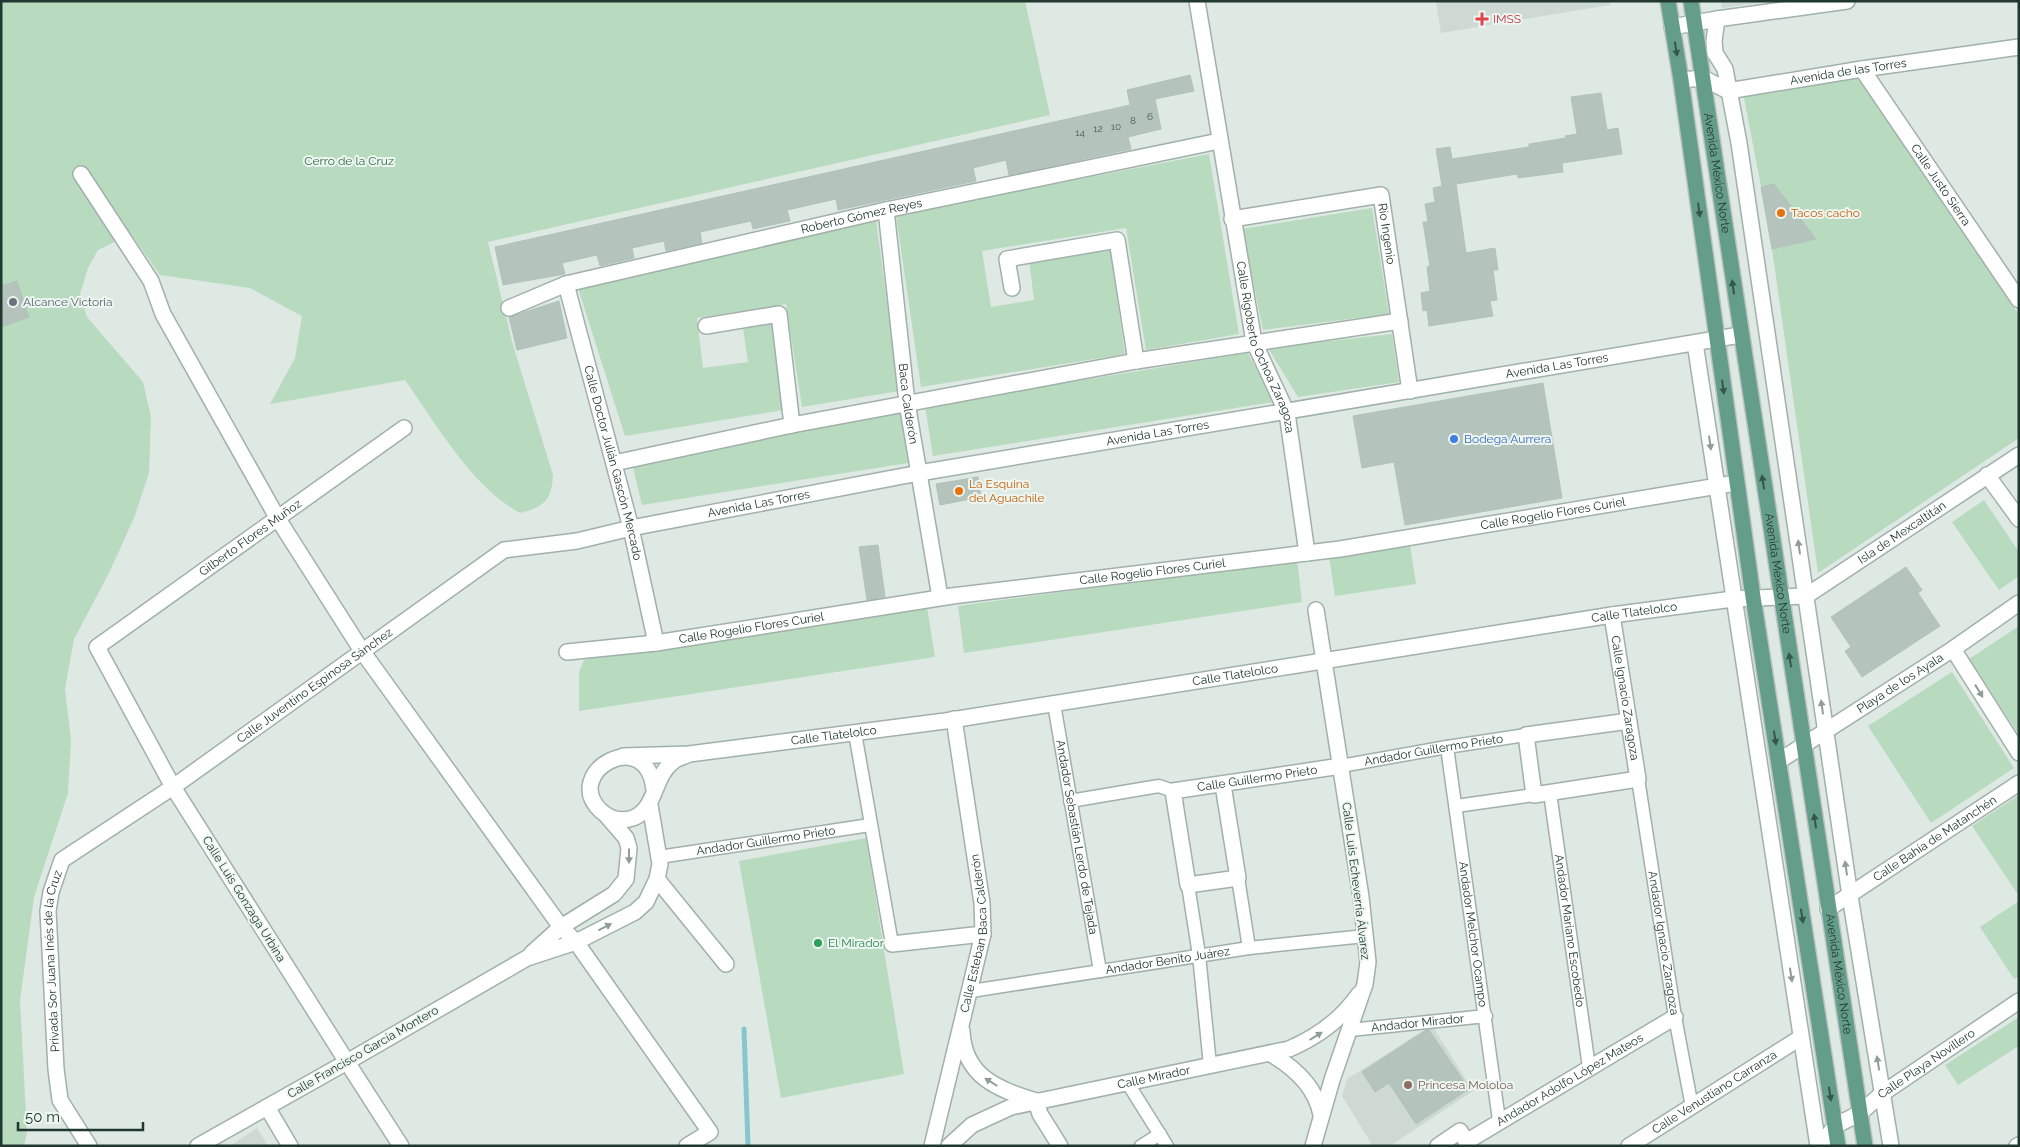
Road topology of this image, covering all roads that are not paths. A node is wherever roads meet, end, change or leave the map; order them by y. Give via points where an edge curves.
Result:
1 (1197, 1) edge
2 (1668, 1) edge
3 (1691, 1) edge
4 (1847, 1) edge
5 (1718, 19) junction
6 (1694, 24) junction
7 (1672, 27) junction
8 (2016, 52) edge
9 (1862, 69) junction
10 (1703, 78) junction
11 (1681, 80) junction
12 (1728, 91) junction
13 (1219, 141) junction
14 (81, 174) dead end
15 (886, 210) junction
16 (1232, 219) junction
17 (566, 284) junction
18 (1012, 288) dead end
19 (2019, 300) edge
20 (508, 308) dead end
21 (1400, 322) junction
22 (706, 326) dead end
23 (1740, 335) junction
24 (1717, 339) junction
25 (1254, 342) junction
26 (1695, 343) junction
27 (1136, 361) junction
28 (1410, 391) junction
29 (907, 403) junction
30 (1287, 413) junction
31 (792, 425) junction
32 (404, 428) dead end
33 (2019, 455) edge
34 (614, 464) junction
35 (919, 473) junction
36 (1987, 474) junction
37 (1736, 483) junction
38 (1716, 487) junction
39 (278, 519) junction
40 (2019, 519) edge
41 (631, 528) junction
42 (577, 542) joint
43 (1307, 553) junction
44 (1780, 596) junction
45 (1806, 596) junction
46 (940, 597) junction
47 (1753, 597) junction
48 (1733, 598) junction
49 (2019, 603) edge
50 (1316, 610) dead end
51 (1612, 615) junction
52 (656, 643) junction
53 (96, 646) joint
54 (1953, 650) junction
55 (362, 651) junction
56 (567, 652) dead end
57 (1324, 660) junction
58 (1054, 704) junction
59 (954, 719) junction
60 (1629, 721) junction
61 (855, 733) junction
62 (1826, 733) junction
63 (1526, 735) junction
64 (1447, 746) junction
65 (1804, 746) junction
66 (2019, 753) edge
67 (689, 754) junction
68 (623, 756) junction
69 (1778, 761) junction
70 (1341, 766) junction
71 (1638, 779) junction
72 (2019, 783) edge
73 (1223, 785) junction
74 (173, 787) junction
75 (654, 790) junction
76 (1173, 791) junction
77 (1550, 793) junction
78 (1534, 795) junction
79 (1070, 801) junction
80 (650, 805) junction
81 (1456, 806) junction
82 (606, 815) junction
83 (870, 825) junction
84 (659, 857) junction
85 (62, 860) joint
86 (1238, 878) junction
87 (657, 879) junction
88 (1188, 885) junction
89 (1850, 896) junction
90 (1828, 909) junction
91 (561, 927) junction
92 (983, 934) junction
93 (1365, 936) junction
94 (576, 942) junction
95 (892, 944) joint
96 (1249, 948) junction
97 (1199, 955) junction
98 (527, 958) junction
99 (726, 964) dead end
100 (1100, 971) junction
101 (1366, 984) junction
102 (971, 991) junction
103 (2019, 1001) edge
104 (1486, 1016) junction
105 (1675, 1017) junction
106 (1846, 1019) junction
107 (961, 1020) junction
108 (1819, 1026) junction
109 (1350, 1030) junction
110 (1800, 1038) junction
111 (1271, 1054) junction
112 (346, 1062) junction
113 (1210, 1065) junction
114 (1589, 1067) junction
115 (1127, 1082) junction
116 (1883, 1094) junction
117 (1036, 1101) junction
118 (267, 1106) junction
119 (1692, 1107) junction
120 (1860, 1113) junction
121 (1321, 1115) junction
122 (1499, 1120) junction
123 (1835, 1126) junction
124 (1160, 1134) junction
125 (1467, 1144) edge
126 (89, 1146) edge
127 (198, 1146) edge
128 (290, 1146) edge
129 (401, 1146) edge
130 (687, 1146) edge
131 (932, 1146) edge
132 (949, 1146) edge
133 (1060, 1146) edge
134 (1141, 1146) edge
135 (1167, 1146) edge
136 (1314, 1146) edge
137 (1438, 1146) edge
138 (1629, 1146) edge
139 (1819, 1146) edge
140 (1838, 1146) edge
141 (1865, 1146) edge
142 (1890, 1146) edge

1 - 13 street, Calle Rigoberto Ochoa Zaragoza
2 - 7 main road, Avenida México Norte
3 - 6 main road, Avenida México Norte
4 - 5 street
5 - 6 street
5 - 12 street, Avenida México Norte via 1714,32 1715,53 1724,69
6 - 7 street
6 - 10 main road, Avenida México Norte
7 -> 11 main road, Avenida México Norte
8 - 9 street, Avenida de las Torres
9 - 12 street, Avenida de las Torres
9 - 19 street, Calle Justo Sierra
10 - 11 street
10 - 12 street
23 -> 10 main road, Avenida México Norte
11 -> 24 main road, Avenida México Norte
45 -> 12 street, Avenida México Norte via 1739,143
13 - 15 street, Roberto Gómez Reyes
13 - 16 street, Calle Rigoberto Ochoa Zaragoza
14 - 39 street via 151,281 163,314
15 - 17 street, Roberto Gómez Reyes
15 - 29 street, Baca Calderón
16 - 21 street, Río Ingenio via 1380,195
16 - 25 street, Calle Rigoberto Ochoa Zaragoza
17 - 20 street, Roberto Gómez Reyes
17 - 34 street, Calle Doctor Julián Gascón Mercado
18 - 27 street via 1007,259 1117,240
21 - 25 street
21 - 28 street, Río Ingenio
22 - 31 street via 779,314
23 - 24 street, Avenida Las Torres
44 -> 23 main road, Avenida México Norte
24 - 26 street, Avenida Las Torres
24 -> 37 main road, Avenida México Norte
25 - 27 street
25 - 30 street, Calle Rigoberto Ochoa Zaragoza
26 - 28 street, Avenida Las Torres
26 -> 38 street
27 - 29 street
28 - 30 street, Avenida Las Torres
29 - 31 street
29 - 35 street, Baca Calderón
30 - 35 street, Avenida Las Torres
30 - 43 street, Calle Rigoberto Ochoa Zaragoza
31 - 34 street
32 - 39 street, Gilberto Flores Muñoz
33 - 36 street, Isla de Mexcaltitán
34 - 41 street, Calle Doctor Julián Gascón Mercado
35 - 41 street, Avenida Las Torres
35 - 46 street, Baca Calderón
36 - 40 street
36 - 45 street, Isla de Mexcaltitán
37 - 38 street, Calle Rogelio Flores Curiel
37 - 47 main road, Avenida México Norte
38 - 43 street, Calle Rogelio Flores Curiel
38 - 48 street
39 - 53 street, Gilberto Flores Muñoz
39 - 55 street
41 - 42 street, Avenida Las Torres
41 - 52 street, Calle Doctor Julián Gascón Mercado
42 - 55 street, Calle Juventino Espinosa Sánchez via 504,550
43 - 46 street, Calle Rogelio Flores Curiel
44 - 45 street
44 - 47 street, Calle Tlatelolco
65 -> 44 main road, Avenida México Norte
62 -> 45 street, Avenida México Norte
46 - 52 street, Calle Rogelio Flores Curiel
47 - 48 street, Calle Tlatelolco
47 -> 69 main road, Avenida México Norte
48 - 51 street, Calle Tlatelolco
48 -> 110 street
49 - 54 street, Playa de los Ayala
50 - 57 street, Calle Luis Echeverría Álvarez
51 - 57 street, Calle Tlatelolco
51 - 60 street, Calle Ignacio Zaragoza
52 - 56 street, Calle Rogelio Flores Curiel
53 - 74 street, Calle Luis Gonzaga Urbina
54 - 62 street, Playa de los Ayala
54 -> 66 street
55 - 74 street, Calle Juventino Espinosa Sánchez
55 - 91 street
57 - 58 street, Calle Tlatelolco
57 - 70 street, Calle Luis Echeverría Álvarez
58 - 59 street, Calle Tlatelolco
58 - 79 street, Andador Sebastián Lerdo de Tejada
59 - 61 street, Calle Tlatelolco
59 - 92 street, Calle Esteban Baca Calderón via 982,903
60 - 63 street
60 - 71 street, Calle Ignacio Zaragoza
61 - 67 street, Calle Tlatelolco
61 - 83 street
62 - 65 street, Playa de los Ayala
89 -> 62 street, Avenida México Norte
63 - 64 street, Andador Guillermo Prieto
63 - 78 street
64 - 70 street, Andador Guillermo Prieto
64 - 81 street, Andador Melchor Ocampo
65 - 69 street, Playa de los Ayala
90 -> 65 main road, Avenida México Norte
67 - 68 street, Calle Tlatelolco
67 - 75 street, Calle Tlatelolco via 674,761
68 - 75 street via 633,758 645,767 653,780
68 - 82 street, Calle Tlatelolco via 604,763 592,780 593,800
69 -> 108 main road, Avenida México Norte
70 - 73 street, Calle Guillermo Prieto
70 - 93 street, Calle Luis Echeverría Álvarez
71 - 77 street
71 - 105 street, Andador Ignacio Zaragoza
72 - 89 street, Calle Bahía de Matanchén
73 - 76 street, Calle Guillermo Prieto
73 - 86 street
74 - 85 street, Calle Juventino Espinosa Sánchez
74 - 112 street, Calle Luis Gonzaga Urbina
75 - 80 street
76 - 79 street via 1159,786
76 - 88 street
77 - 78 street
77 - 114 street, Andador Mariano Escobedo
78 - 81 street
79 - 100 street, Andador Sebastián Lerdo de Tejada
80 - 82 street via 630,819
80 - 84 street, Calle Francisco García Montero
81 - 104 street, Andador Melchor Ocampo
82 -> 91 street, Calle Francisco García Montero via 626,838 629,848 626,879 614,894
83 - 84 street, Andador Guillermo Prieto
83 - 95 street
84 - 87 street, Calle Francisco García Montero
85 - 126 street, Privada Sor Juana Inés de la Cruz via 48,911 56,1069 60,1100
86 - 88 street
86 - 96 street
94 -> 87 street, Calle Francisco García Montero via 635,912 646,902
87 - 99 street
88 - 97 street
89 - 90 street, Calle Bahía de Matanchén
116 -> 89 street, Avenida México Norte
90 - 106 main road, Avenida México Norte
91 - 94 street
91 - 98 street, Calle Francisco García Montero
92 - 95 street
92 - 102 street, Calle Esteban Baca Calderón
93 - 96 street, Andador Benito Juárez
93 - 101 street, Calle Luis Echeverría Álvarez
94 - 98 street, Calle Francisco García Montero
94 - 130 street via 710,1132
96 - 97 street, Andador Benito Juárez
97 - 100 street, Andador Benito Juárez
97 - 113 street
98 - 112 street, Calle Francisco García Montero
100 - 102 street, Andador Benito Juárez
101 - 109 street, Calle Luis Echeverría Álvarez
111 -> 101 street, Calle Mirador via 1307,1042 1322,1032 1351,1006
102 - 107 street, Calle Esteban Baca Calderón
103 - 116 street, Calle Playa Novillero
104 - 109 street, Andador Mirador
104 - 122 street, Andador Melchor Ocampo
105 - 114 street, Andador Adolfo López Mateos
105 - 119 street, Andador Ignacio Zaragoza
106 - 108 main road
106 - 120 main road, Avenida México Norte
117 -> 107 street via 988,1082 974,1069 965,1054
107 - 131 street, Calle Esteban Baca Calderón
108 -> 123 main road, Avenida México Norte
109 - 121 street, Calle Luis Echeverría Álvarez
110 - 119 street, Calle Venustiano Carranza
110 - 139 street
111 - 113 street, Calle Mirador
111 - 121 street via 1298,1073 1319,1101
112 - 118 street, Calle Francisco García Montero
112 - 129 street, Calle Luis Gonzaga Urbina
113 - 115 street, Calle Mirador
114 - 122 street, Andador Adolfo López Mateos
115 - 117 street, Calle Mirador
115 - 124 street
116 - 120 street, Calle Playa Novillero
116 - 142 street, Avenida México Norte
117 - 132 street, Calle Mirador via 1011,1107 972,1124
117 - 133 street via 1040,1114
118 - 127 street, Calle Francisco García Montero
118 - 128 street
119 - 138 street, Calle Venustiano Carranza
120 - 123 street, Calle Playa Novillero
120 - 141 main road, Avenida México Norte
121 - 136 street, Calle Luis Echeverría Álvarez
122 - 125 street, Andador Adolfo López Mateos
123 - 139 street
123 - 140 main road, Avenida México Norte
124 - 134 street
124 - 135 street
125 - 137 street via 1460,1132

